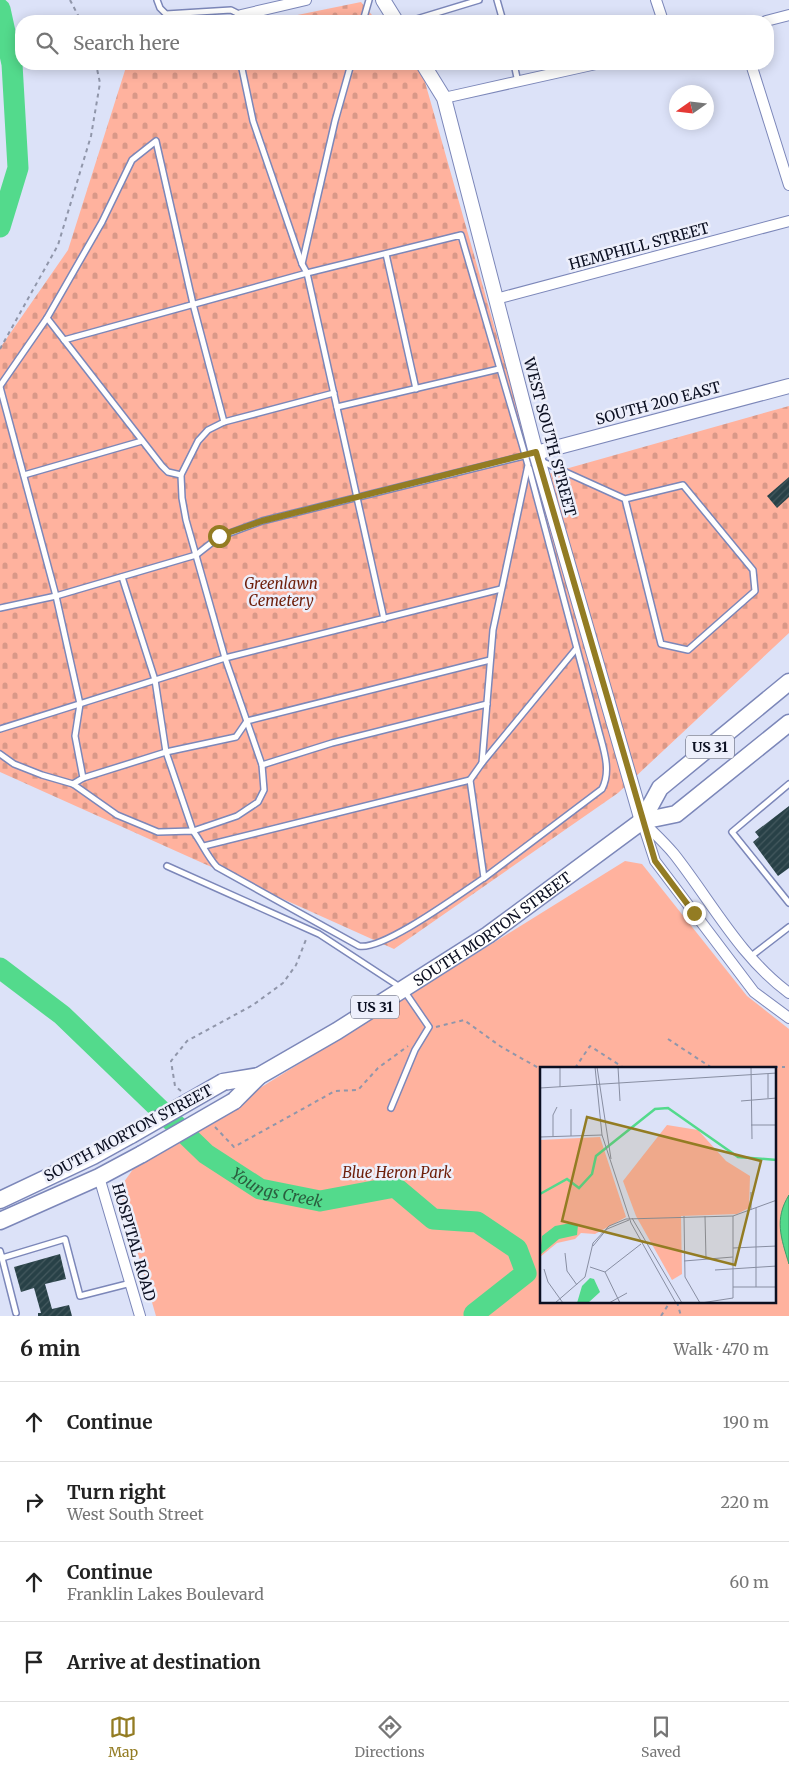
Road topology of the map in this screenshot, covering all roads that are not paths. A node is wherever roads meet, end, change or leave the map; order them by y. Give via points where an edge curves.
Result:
1 (157, 0) edge
2 (306, 0) edge
3 (369, 0) edge
4 (383, 0) edge
5 (479, 0) edge
6 (497, 0) edge
7 (656, 0) edge
8 (237, 15) edge
9 (252, 15) edge
10 (365, 15) edge
11 (392, 15) edge
12 (430, 15) edge
13 (501, 15) edge
14 (661, 15) edge
15 (789, 15) edge
16 (774, 19) edge
17 (242, 70) edge
18 (349, 70) edge
19 (427, 70) edge
20 (515, 70) edge
21 (570, 70) edge
22 (753, 70) edge
23 (518, 82) junction
24 (444, 98) junction
25 (789, 185) edge
26 (789, 221) edge
27 (386, 254) junction
28 (302, 264) junction
29 (307, 273) junction
30 (496, 299) junction
31 (193, 304) junction
32 (47, 318) junction
33 (64, 340) junction
34 (499, 369) junction
35 (0, 386) edge
36 (789, 386) edge
37 (416, 389) junction
38 (334, 393) junction
39 (337, 407) junction
40 (224, 422) junction
41 (142, 441) junction
42 (531, 458) junction
43 (24, 475) junction
44 (181, 476) junction
45 (357, 497) junction
46 (625, 499) junction
47 (196, 555) junction
48 (122, 577) junction
49 (501, 589) junction
50 (56, 596) junction
51 (0, 608) edge
52 (384, 619) junction
53 (576, 648) junction
54 (224, 658) junction
55 (490, 660) junction
56 (155, 680) junction
57 (789, 682) edge
58 (80, 704) junction
59 (486, 704) junction
60 (247, 721) junction
61 (789, 722) edge
62 (0, 729) edge
63 (166, 752) junction
64 (0, 754) edge
65 (482, 763) junction
66 (262, 765) junction
67 (83, 778) junction
68 (470, 780) junction
69 (73, 784) junction
70 (789, 784) edge
71 (642, 822) junction
72 (193, 831) junction
73 (204, 846) junction
74 (166, 866) dead end
75 (484, 878) junction
76 (709, 902) junction
77 (789, 903) edge
78 (694, 913) junction
79 (789, 927) edge
80 (750, 957) junction
81 (735, 968) junction
82 (403, 988) junction
83 (789, 993) edge
84 (789, 1018) edge
85 (259, 1076) junction
86 (391, 1108) dead end
87 (93, 1156) junction
88 (100, 1177) junction
89 (0, 1200) edge
90 (0, 1221) edge
91 (0, 1251) edge
92 (2, 1258) junction
93 (132, 1283) junction
94 (16, 1313) dead end
95 (140, 1316) edge

1 - 8 lane via 166,14 231,10
2 - 9 street
3 - 10 lane
4 - 11 street
5 - 12 lane
6 - 13 lane
7 - 14 street
15 - 16 street
17 - 28 lane via 253,121
18 - 28 lane
19 - 24 street, WEST SOUTH STREET
20 - 23 lane
21 - 23 street
22 - 25 street
23 - 24 street
24 - 30 street, WEST SOUTH STREET
26 - 30 street, HEMPHILL STREET
27 - 29 lane
27 - 34 lane via 461,235
27 - 37 lane
28 - 29 lane
29 - 31 lane
29 - 38 lane
30 - 42 street, WEST SOUTH STREET
31 - 32 lane via 156,141 132,160 102,222
31 - 33 lane
31 - 40 lane
32 - 33 lane
32 - 35 lane
33 - 41 lane
34 - 37 lane
34 - 42 lane
35 - 43 lane
36 - 42 street, SOUTH 200 EAST
37 - 39 lane
38 - 39 lane
38 - 40 lane
39 - 45 lane
40 - 44 lane via 208,430 198,441
41 - 43 lane
41 - 44 lane via 168,472
42 - 45 lane
42 - 46 lane
42 - 49 lane
42 - 53 lane
42 - 71 street, WEST SOUTH STREET
43 - 50 lane
44 - 47 lane via 186,520
45 - 47 lane via 235,530 219,536
45 - 52 lane
46 - 46 lane via 661,644 688,650 755,591 754,570 683,485
47 - 48 lane
47 - 54 lane
48 - 50 lane
48 - 56 lane
49 - 52 lane
49 - 55 lane
50 - 51 lane
50 - 58 lane
52 - 54 lane
53 - 65 lane
53 - 75 lane via 606,764 607,780 602,789
54 - 56 lane
54 - 60 lane
55 - 59 lane
55 - 60 lane
56 - 58 lane
56 - 63 lane
57 - 71 main road, US 31 via 660,788
58 - 62 lane
58 - 67 lane via 75,736
59 - 65 lane
59 - 66 lane via 332,743
60 - 63 lane via 236,736
60 - 66 lane
61 - 71 main road, US 31 via 676,814
63 - 67 lane
63 - 72 lane
64 - 69 lane via 14,764
65 - 68 lane
66 - 72 lane via 264,790 258,802 237,816
67 - 69 lane
68 - 73 lane
68 - 75 lane
69 - 72 lane via 117,815 158,832
70 - 77 lane via 732,832
71 - 76 street via 673,853
71 - 78 street via 655,861
71 - 82 main road, SOUTH MORTON STREET / US 31 via 523,911
72 - 73 lane
73 - 75 lane via 217,867 365,947 377,945
74 - 82 lane via 320,934
76 - 78 street
76 - 80 street
78 - 81 street
79 - 80 lane
80 - 81 street
80 - 83 street
81 - 84 street via 754,992
82 - 85 main road, SOUTH MORTON STREET / US 31 via 338,1031
82 - 86 lane via 429,1026 415,1050
85 - 87 main road, SOUTH MORTON STREET / US 31, bridge via 223,1082
85 - 88 main road, SOUTH MORTON STREET / US 31, bridge via 234,1101
87 - 88 main road
87 - 89 main road, SOUTH MORTON STREET / US 31
88 - 90 main road, SOUTH MORTON STREET / US 31
88 - 93 street, HOSPITAL ROAD
91 - 92 lane
92 - 93 lane via 64,1239 80,1296
92 - 94 lane
93 - 95 street, HOSPITAL ROAD

